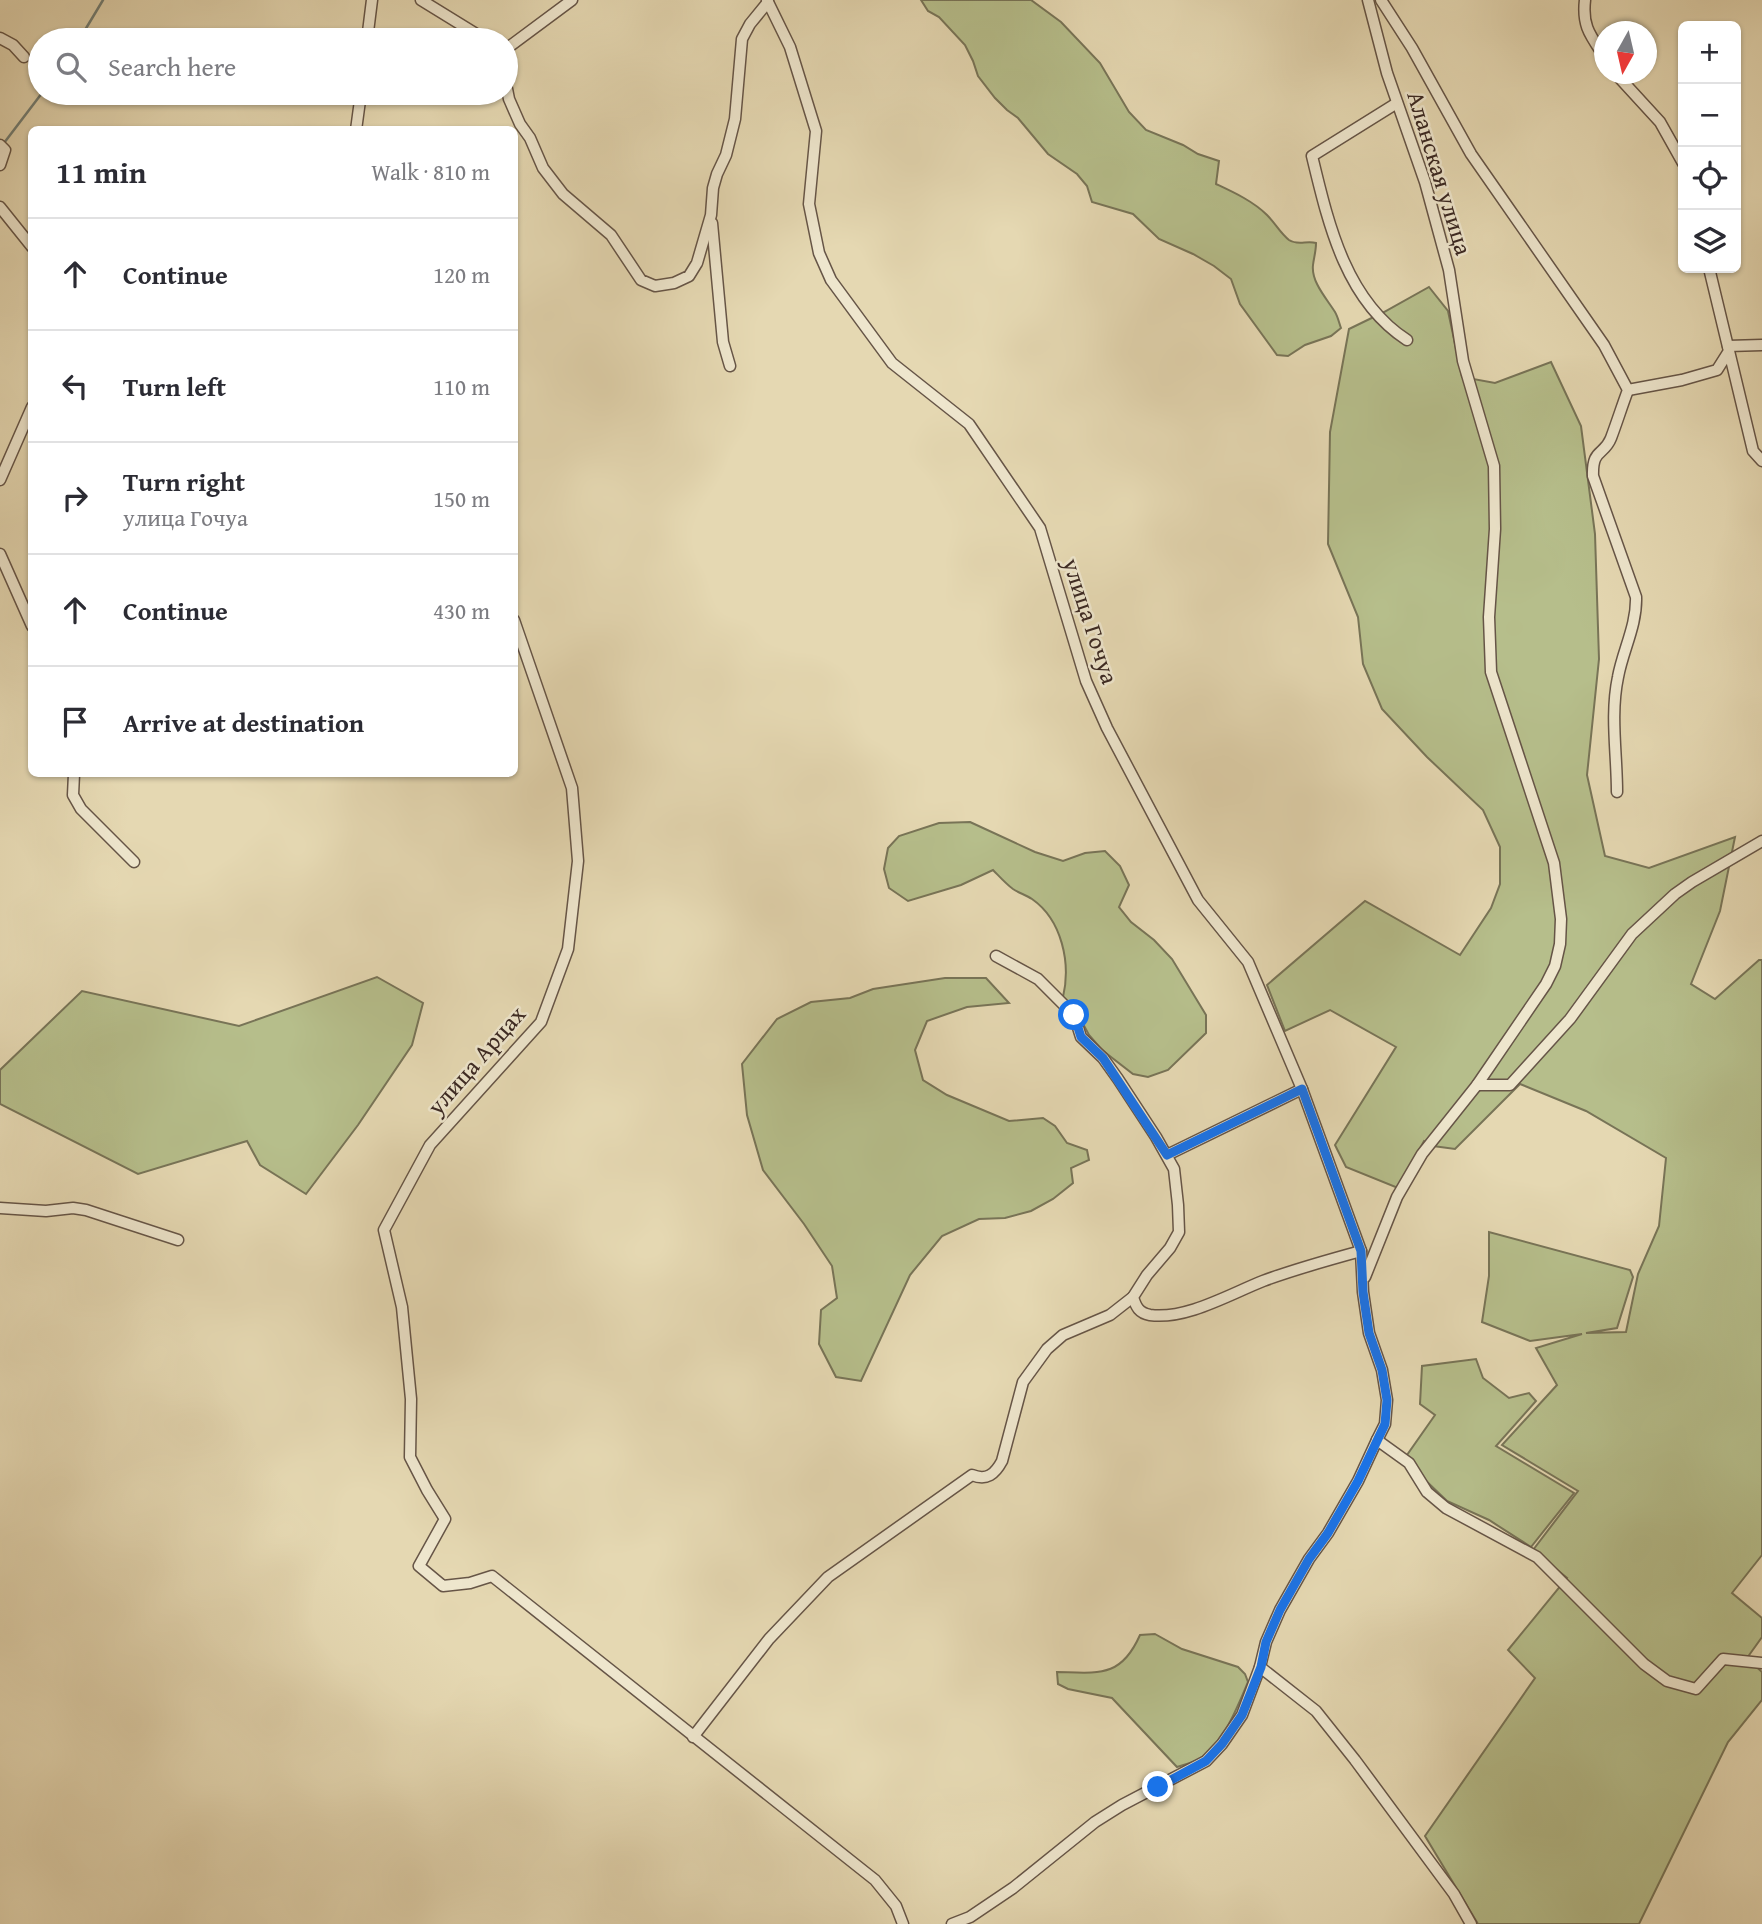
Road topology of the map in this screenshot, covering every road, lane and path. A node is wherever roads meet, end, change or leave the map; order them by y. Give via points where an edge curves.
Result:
1 (372, 0) edge
2 (421, 0) edge
3 (572, 0) edge
4 (1368, 0) edge
5 (1381, 0) edge
6 (1585, 0) edge
7 (768, 1) edge
8 (368, 28) edge
9 (466, 28) edge
10 (0, 38) edge
11 (518, 39) edge
12 (1594, 41) edge
13 (24, 57) dead end
14 (1625, 84) edge
15 (1397, 103) junction
16 (359, 105) edge
17 (512, 105) edge
18 (357, 126) edge
19 (3, 147) edge
20 (1678, 152) edge
21 (0, 165) edge
22 (0, 207) edge
23 (711, 215) junction
24 (28, 242) edge
25 (1710, 273) edge
26 (1407, 340) dead end
27 (1762, 345) edge
28 (1729, 348) junction
29 (730, 366) dead end
30 (1628, 390) junction
31 (28, 416) edge
32 (1762, 461) edge
33 (0, 480) edge
34 (0, 554) edge
35 (28, 617) edge
36 (518, 632) edge
37 (75, 777) edge
38 (1617, 792) dead end
39 (1762, 841) edge
40 (134, 862) dead end
41 (996, 956) dead end
42 (1477, 1085) junction
43 (1302, 1089) junction
44 (1167, 1155) junction
45 (0, 1208) edge
46 (177, 1240) dead end
47 (1361, 1251) junction
48 (1363, 1283) junction
49 (1133, 1297) junction
50 (1377, 1440) junction
51 (1762, 1663) edge
52 (1261, 1667) junction
53 (693, 1737) junction
54 (903, 1924) edge
55 (952, 1924) edge
56 (1471, 1924) edge

1 - 8 street
2 - 9 street
3 - 11 street
4 - 15 street, Аланская улица
5 - 30 street via 1471,154 1604,345
6 - 12 street via 1583,17
7 - 23 street via 741,39 735,118 713,188
7 - 43 street, улица Гочуа via 790,47 816,131 809,204 819,253 831,280 892,363 969,424 1040,528 1086,681 1107,728 1198,900 1248,962
10 - 13 street
14 - 20 street via 1660,122
15 - 26 street via 1312,156 1347,269 1366,303
15 - 42 street, Аланская улица via 1449,270 1463,361 1494,466 1491,672 1554,863 1562,919 1555,966 1546,985
16 - 18 street
17 - 23 street via 543,168 564,194 611,235 641,280 655,286 689,276
19 - 21 street
22 - 24 street
23 - 29 street via 723,342
25 - 28 street
27 - 28 street
28 - 30 street via 1717,370
28 - 32 street via 1753,451
30 - 38 street via 1609,442 1592,464 1636,597 1637,612 1616,693
31 - 33 street
34 - 35 street
36 - 53 street, улица Арцах via 572,788 578,861 568,949 541,1022 430,1145 384,1230 402,1307 411,1399 410,1457 445,1519 419,1566 443,1586 492,1576
37 - 40 street via 74,795 81,809
39 - 42 street via 1675,894 1632,934 1570,1019 1510,1086
41 - 44 street via 1038,979 1074,1015 1081,1037 1103,1058
42 - 48 street, Аланская улица via 1422,1154 1397,1197
43 - 44 street
43 - 47 street, улица Гочуа
44 - 49 street via 1177,1183 1178,1232
45 - 46 street via 86,1210
47 - 48 street, улица Гочуа
47 - 49 street via 1169,1315 1141,1312
48 - 50 street, улица Гочуа via 1369,1333 1387,1400 1385,1424
49 - 53 street via 1110,1315 1063,1335 1047,1349 1023,1382 997,1471 988,1477 972,1475 828,1577 769,1639
50 - 51 street via 1409,1463 1427,1492 1446,1508 1537,1557 1644,1664 1667,1681 1696,1689 1723,1659
50 - 52 street, улица Гочуа via 1358,1481 1280,1610
52 - 55 street, улица Гочуа via 1242,1715 1206,1761 1122,1805 1013,1888
52 - 56 street via 1316,1711 1454,1894
53 - 54 street via 875,1880 896,1906

